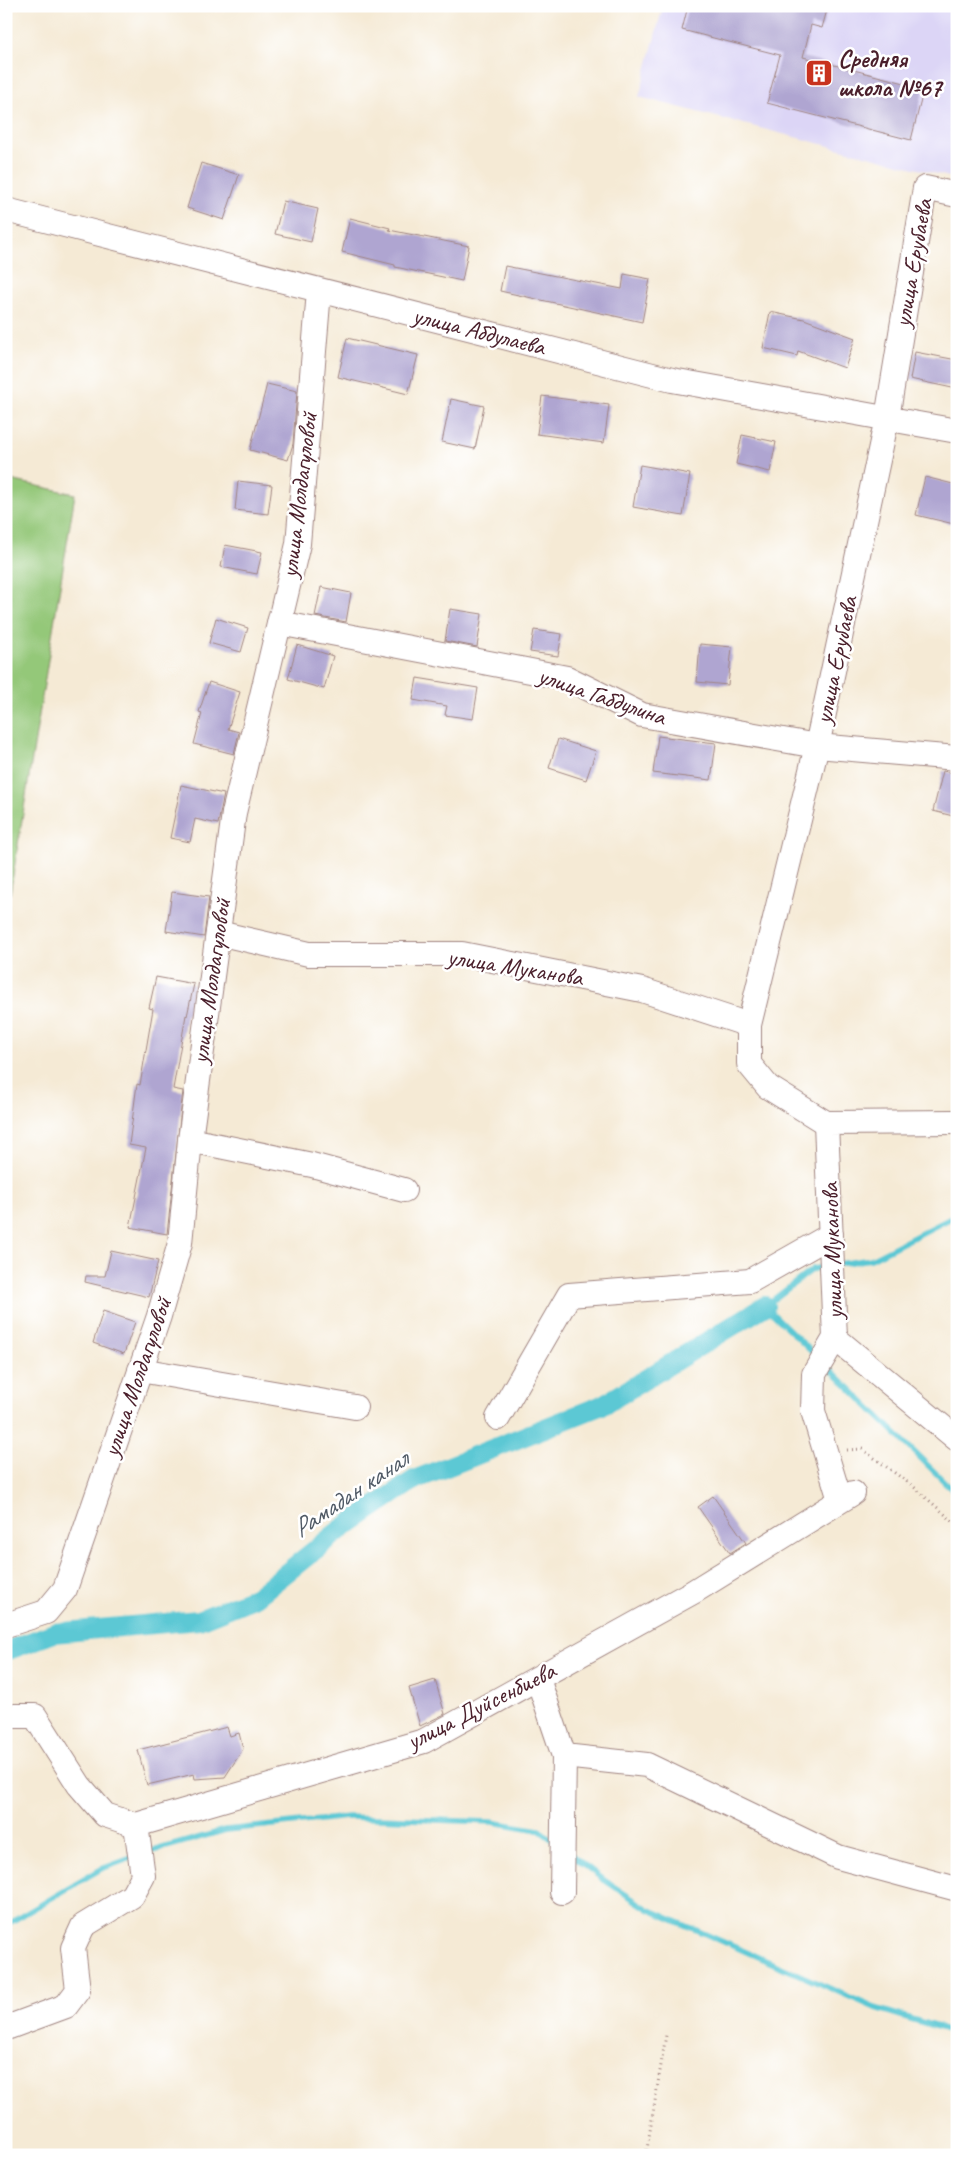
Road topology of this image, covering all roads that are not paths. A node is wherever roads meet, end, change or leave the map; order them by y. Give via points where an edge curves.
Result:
1 (957, 195) edge
2 (6, 210) edge
3 (319, 291) junction
4 (887, 418) junction
5 (957, 431) edge
6 (279, 623) junction
7 (817, 746) junction
8 (957, 758) edge
9 (218, 933) junction
10 (749, 1025) junction
11 (957, 1122) edge
12 (826, 1123) junction
13 (190, 1140) junction
14 (404, 1190) dead end
15 (831, 1235) junction
16 (835, 1338) junction
17 (140, 1370) junction
18 (355, 1407) dead end
19 (498, 1418) dead end
20 (957, 1438) edge
21 (846, 1496) joint
22 (6, 1624) edge
23 (538, 1679) junction
24 (6, 1716) edge
25 (564, 1756) junction
26 (136, 1825) junction
27 (957, 1889) edge
28 (562, 1892) dead end
29 (9, 2027) dead end

1 - 4 street, улица Ерубаева via 924,188
2 - 3 street, улица Абдулаева
3 - 4 street, улица Абдулаева via 672,380
3 - 6 street, улица Молдагуловой via 298,544
4 - 5 street, улица Абдулаева
4 - 7 street, улица Ерубаева
6 - 7 street, улица Габдулина via 567,678 642,715
6 - 9 street, улица Молдагуловой via 234,813
7 - 8 street, улица Габдулина
7 - 10 street, улица Ерубаева
9 - 10 street, улица Муканова via 309,954 462,954 642,990
9 - 13 street, улица Молдагуловой
10 - 12 street, улица Ерубаева via 749,1064 768,1087
11 - 12 street
12 - 15 street, улица Муканова
13 - 14 street via 312,1165
13 - 17 street, улица Молдагуловой via 180,1244
15 - 16 street, улица Муканова
15 - 19 street via 750,1282 568,1295
16 - 20 street
16 - 21 street, улица Муканова via 814,1374 813,1411 824,1450
17 - 18 street
17 - 22 street, улица Молдагуловой via 65,1589 46,1612
21 - 23 street, улица Дуйсенбиева via 693,1592
23 - 25 street
23 - 26 street, улица Дуйсенбиева via 424,1741
24 - 26 street via 35,1716 78,1785 105,1814
25 - 27 street via 647,1765 838,1856
25 - 28 street
26 - 29 street via 143,1876 132,1896 83,1926 73,1948 78,1990 66,2006

